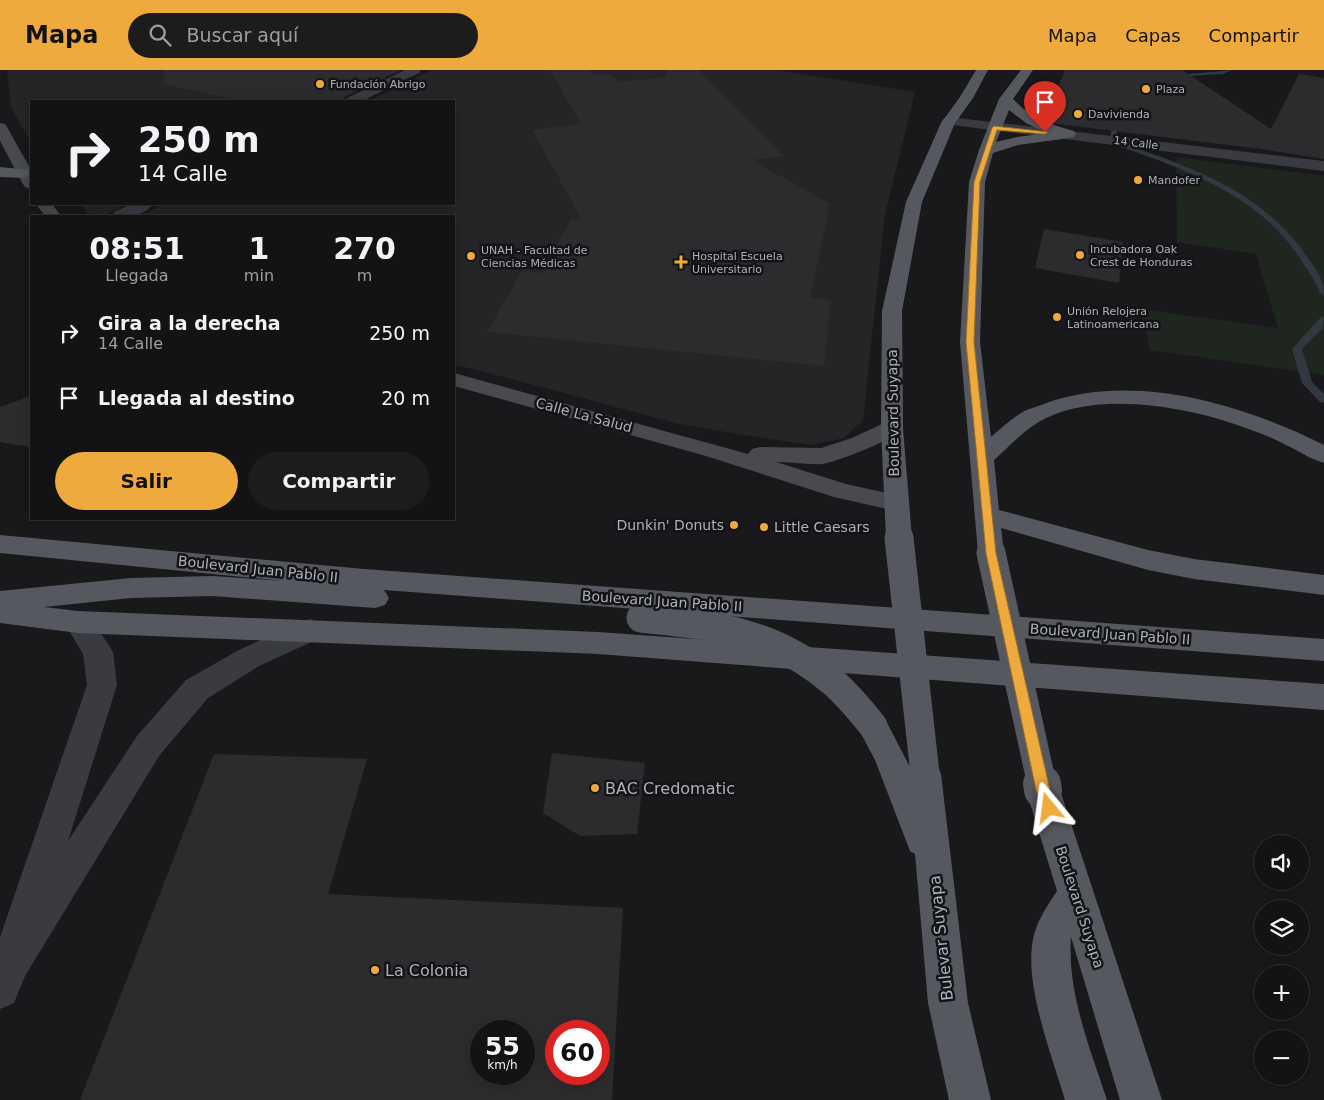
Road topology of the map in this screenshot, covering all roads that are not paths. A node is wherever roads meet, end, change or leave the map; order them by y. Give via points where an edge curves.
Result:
1 (415, 70) edge
2 (982, 70) edge
3 (1027, 70) edge
4 (1006, 99) junction
5 (354, 100) edge
6 (949, 121) junction
7 (0, 127) edge
8 (994, 128) junction
9 (1065, 134) junction
10 (986, 150) junction
11 (1324, 166) edge
12 (0, 172) edge
13 (28, 179) edge
14 (143, 205) edge
15 (122, 215) edge
16 (455, 379) edge
17 (892, 428) junction
18 (714, 450) junction
19 (1324, 455) edge
20 (982, 458) junction
21 (896, 504) junction
22 (987, 515) junction
23 (0, 544) edge
24 (1324, 585) edge
25 (0, 601) edge
26 (0, 612) edge
27 (78, 622) junction
28 (310, 630) junction
29 (1324, 650) edge
30 (1324, 697) edge
31 (925, 774) joint
32 (934, 871) junction
33 (1076, 893) junction
34 (5, 977) edge
35 (970, 1100) edge
36 (1086, 1100) edge
37 (1141, 1100) edge

1 - 5 street
2 - 6 main road, Boulevard Suyapa
3 - 4 main road, Boulevard Suyapa
4 - 8 main road, Boulevard Suyapa
4 - 9 main road via 1024,117
6 - 8 street, 14 Calle
6 - 17 main road, Boulevard Suyapa via 914,202 892,311
7 - 13 main road
8 - 9 street, 14 Calle
8 - 10 main road, Boulevard Suyapa
9 - 10 main road via 1017,141
9 - 11 street, 14 Calle
10 - 20 main road, Boulevard Suyapa via 977,182 970,342
12 - 13 main road
14 - 15 street
16 - 18 main road, Calle La Salud
17 - 18 main road, Calle La Salud via 823,456
17 - 21 main road, Boulevard Suyapa
18 - 21 main road, Calle La Salud via 843,491
19 - 20 main road via 1271,430 1206,408 1149,398 1103,398 1060,404 1033,416
20 - 22 main road, Boulevard Suyapa
21 - 31 main road, Boulevard Suyapa, bridge
22 - 24 main road via 1194,570
22 - 33 main road, Boulevard Suyapa, bridge via 991,553 1043,790
23 - 29 main road, Boulevard Juan Pablo II via 364,579
25 - 32 main road, bridge via 131,588 212,586 641,618 728,628 766,639 787,650 834,684 873,726 890,758
26 - 27 main road
27 - 28 main road
27 - 34 street via 98,652 102,685
28 - 30 main road via 598,643
28 - 34 street via 249,658 197,689 148,746
31 - 32 main road, Bulevar Suyapa
32 - 35 main road, Bulevar Suyapa via 948,1003
33 - 36 main road via 1052,935 1051,967 1061,1016
33 - 37 main road, Boulevard Suyapa

